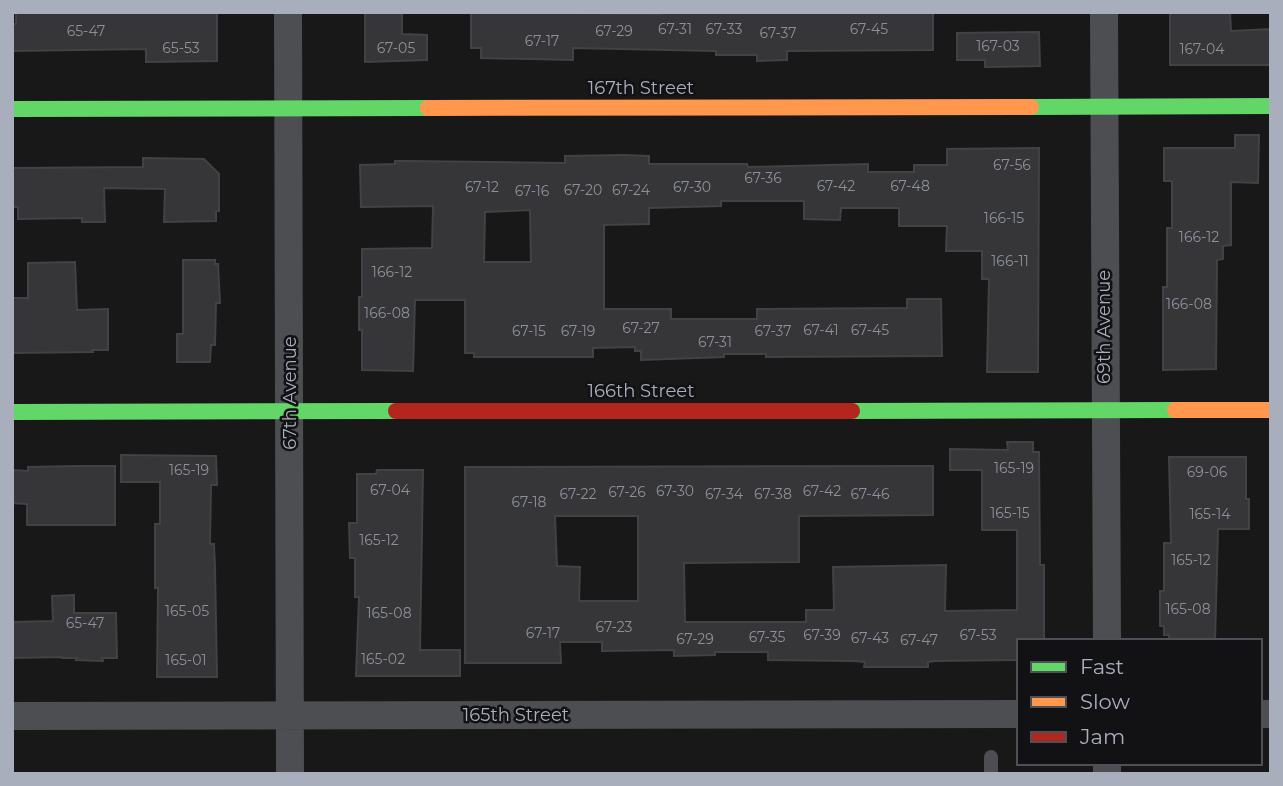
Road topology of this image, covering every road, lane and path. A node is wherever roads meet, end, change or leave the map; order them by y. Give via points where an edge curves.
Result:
1 (288, 12) edge
2 (1104, 12) edge
3 (1104, 106) junction
4 (1271, 106) edge
5 (12, 109) edge
6 (288, 109) junction
7 (1104, 410) junction
8 (1271, 410) edge
9 (290, 411) junction
10 (12, 412) edge
11 (1107, 639) edge
12 (1017, 714) edge
13 (12, 716) edge
14 (290, 716) junction
15 (991, 757) dead end
16 (290, 774) edge
17 (991, 774) edge

1 - 6 street, 67th Avenue
2 - 3 street, 69th Avenue
3 - 4 street, 167th Street
3 - 6 street, 167th Street
3 - 7 street, 69th Avenue
5 - 6 street, 167th Street
6 - 9 street, 67th Avenue
7 - 8 street, 166th Street
7 - 9 street, 166th Street
7 - 11 street, 69th Avenue
9 - 10 street, 166th Street
9 - 14 street, 67th Avenue
12 - 14 street, 165th Street
13 - 14 street, 165th Street
14 - 16 street, 67th Avenue
15 - 17 lane

